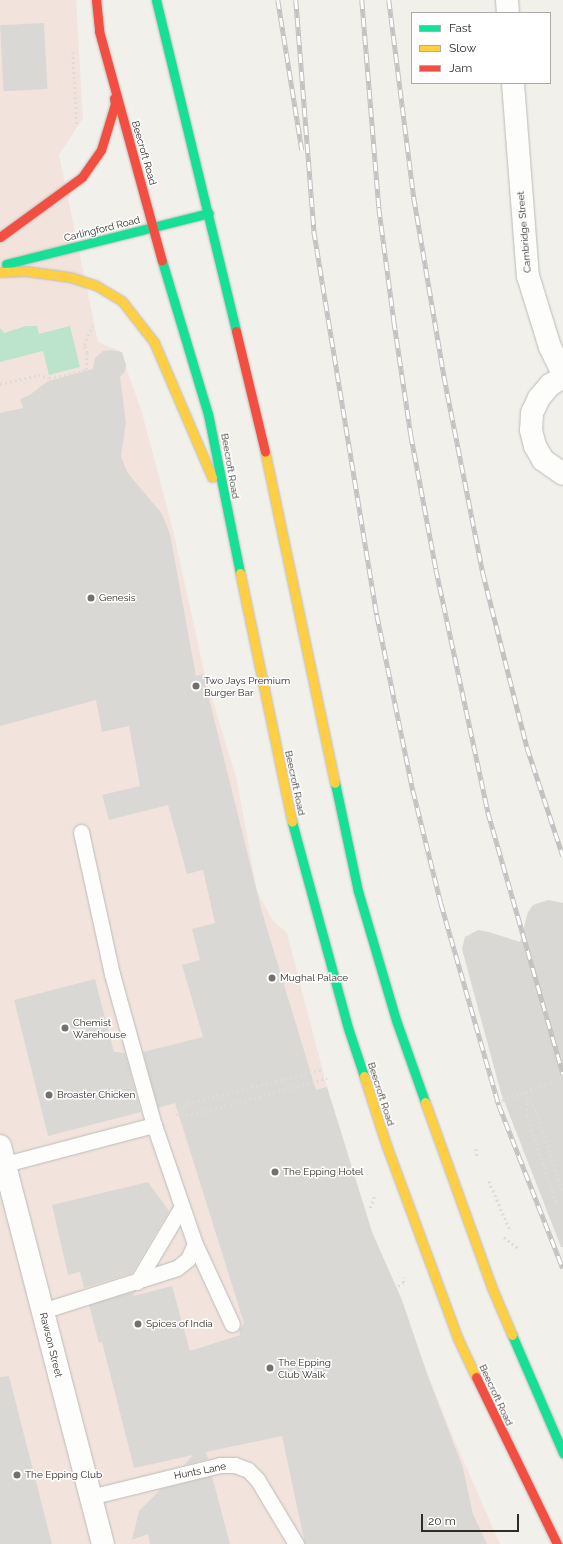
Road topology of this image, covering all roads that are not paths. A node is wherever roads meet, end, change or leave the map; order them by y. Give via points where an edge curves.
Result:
1 (96, 0) edge
2 (156, 0) edge
3 (507, 0) edge
4 (508, 12) edge
5 (108, 66) junction
6 (513, 84) edge
7 (209, 213) junction
8 (154, 227) junction
9 (0, 237) edge
10 (0, 265) edge
11 (0, 272) edge
12 (563, 375) edge
13 (563, 474) edge
14 (226, 510) junction
15 (81, 832) dead end
16 (154, 1125) junction
17 (2, 1155) edge
18 (181, 1208) junction
19 (195, 1244) junction
20 (137, 1282) junction
21 (42, 1310) junction
22 (232, 1324) dead end
23 (563, 1453) edge
24 (90, 1497) junction
25 (103, 1544) edge
26 (296, 1544) edge
27 (557, 1544) edge

1 - 5 main road, Beecroft Road via 99,31
2 - 7 main road
3 - 4 street
5 - 8 main road, Beecroft Road
5 - 9 main road via 115,104 102,150 82,177 64,193
6 - 12 street, Cambridge Street via 528,276 550,347
7 - 8 main road, Carlingford Road
7 - 23 main road via 272,481 358,891 396,1020 489,1281 540,1405
8 - 10 main road, Carlingford Road
8 - 14 main road, Beecroft Road via 208,414
11 - 14 main road via 41,273 85,281 122,301 133,313 158,352
12 - 13 street, Cambridge Street via 539,398 532,413 530,430 543,460
14 - 27 main road, Beecroft Road via 294,831 360,1067 458,1339
15 - 16 lane via 112,974
16 - 17 lane
16 - 18 lane
17 - 21 street, Rawson Street
18 - 19 lane
18 - 20 lane
19 - 20 lane via 188,1259 176,1268
19 - 22 lane
20 - 21 lane
21 - 24 street, Rawson Street
24 - 25 street, Rawson Street
24 - 26 lane, Hunts Lane via 220,1465 235,1465 248,1470 257,1479

